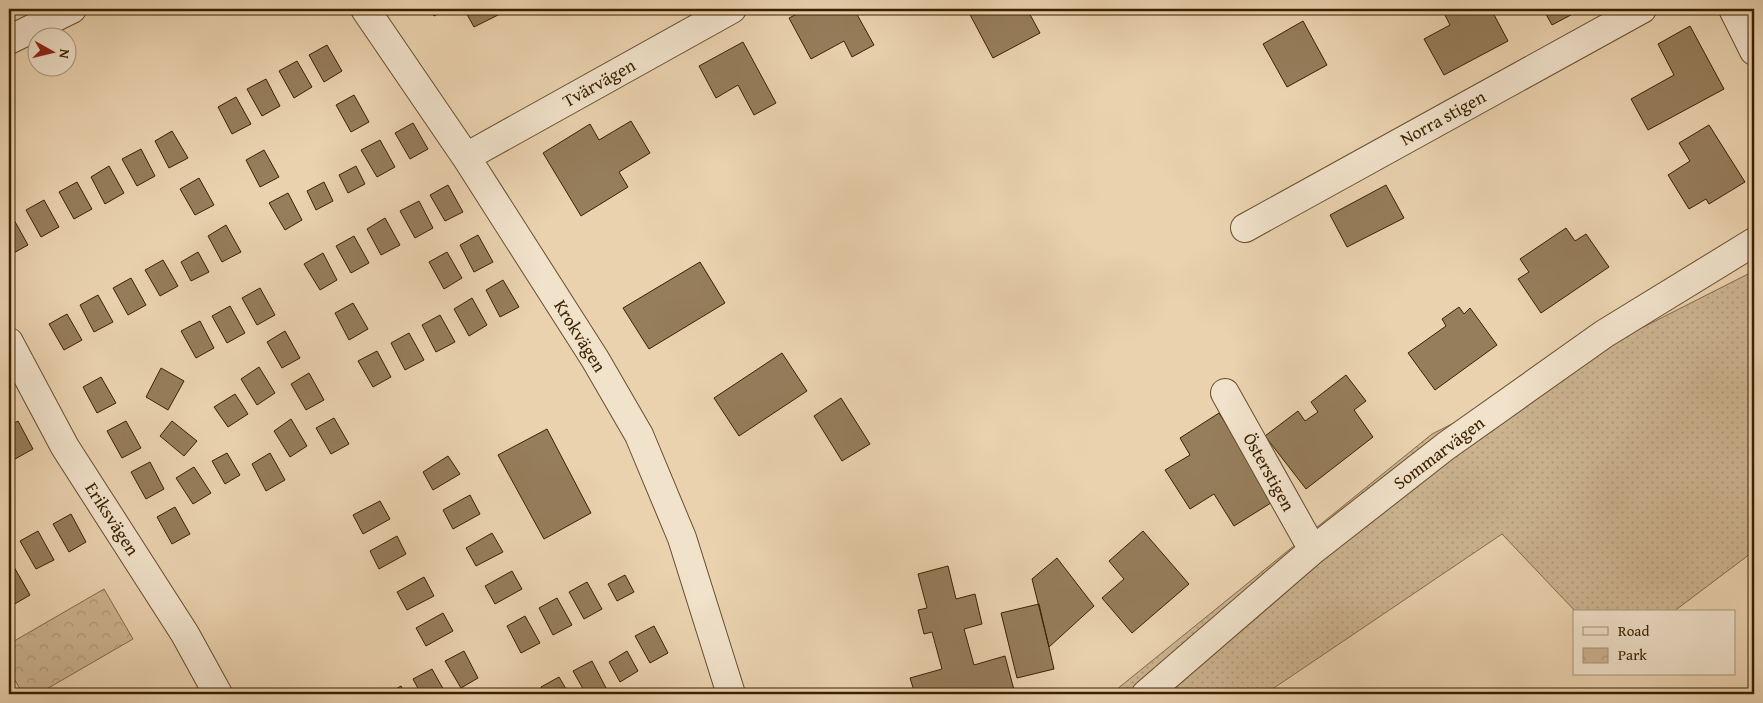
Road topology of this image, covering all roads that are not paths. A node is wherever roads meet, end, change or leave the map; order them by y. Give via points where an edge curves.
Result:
1 (72, 9) edge
2 (365, 9) edge
3 (732, 9) edge
4 (1642, 9) edge
5 (1732, 9) edge
6 (9, 40) edge
7 (1754, 52) edge
8 (466, 157) junction
9 (1245, 228) dead end
10 (1754, 242) edge
11 (9, 342) edge
12 (1225, 393) dead end
13 (1313, 550) junction
14 (218, 694) edge
15 (731, 694) edge
16 (1146, 694) edge

1 - 6 street
2 - 8 street, Krokvägen
3 - 8 street, Tvärvägen
4 - 9 street, Norra stigen
5 - 7 street
8 - 15 street, Krokvägen via 595,359 639,435 682,538
10 - 13 street, Sommarvägen via 1604,334 1446,446
11 - 14 street, Eriksvägen via 65,447 155,586
12 - 13 street, Österstigen
13 - 16 street, Sommarvägen

